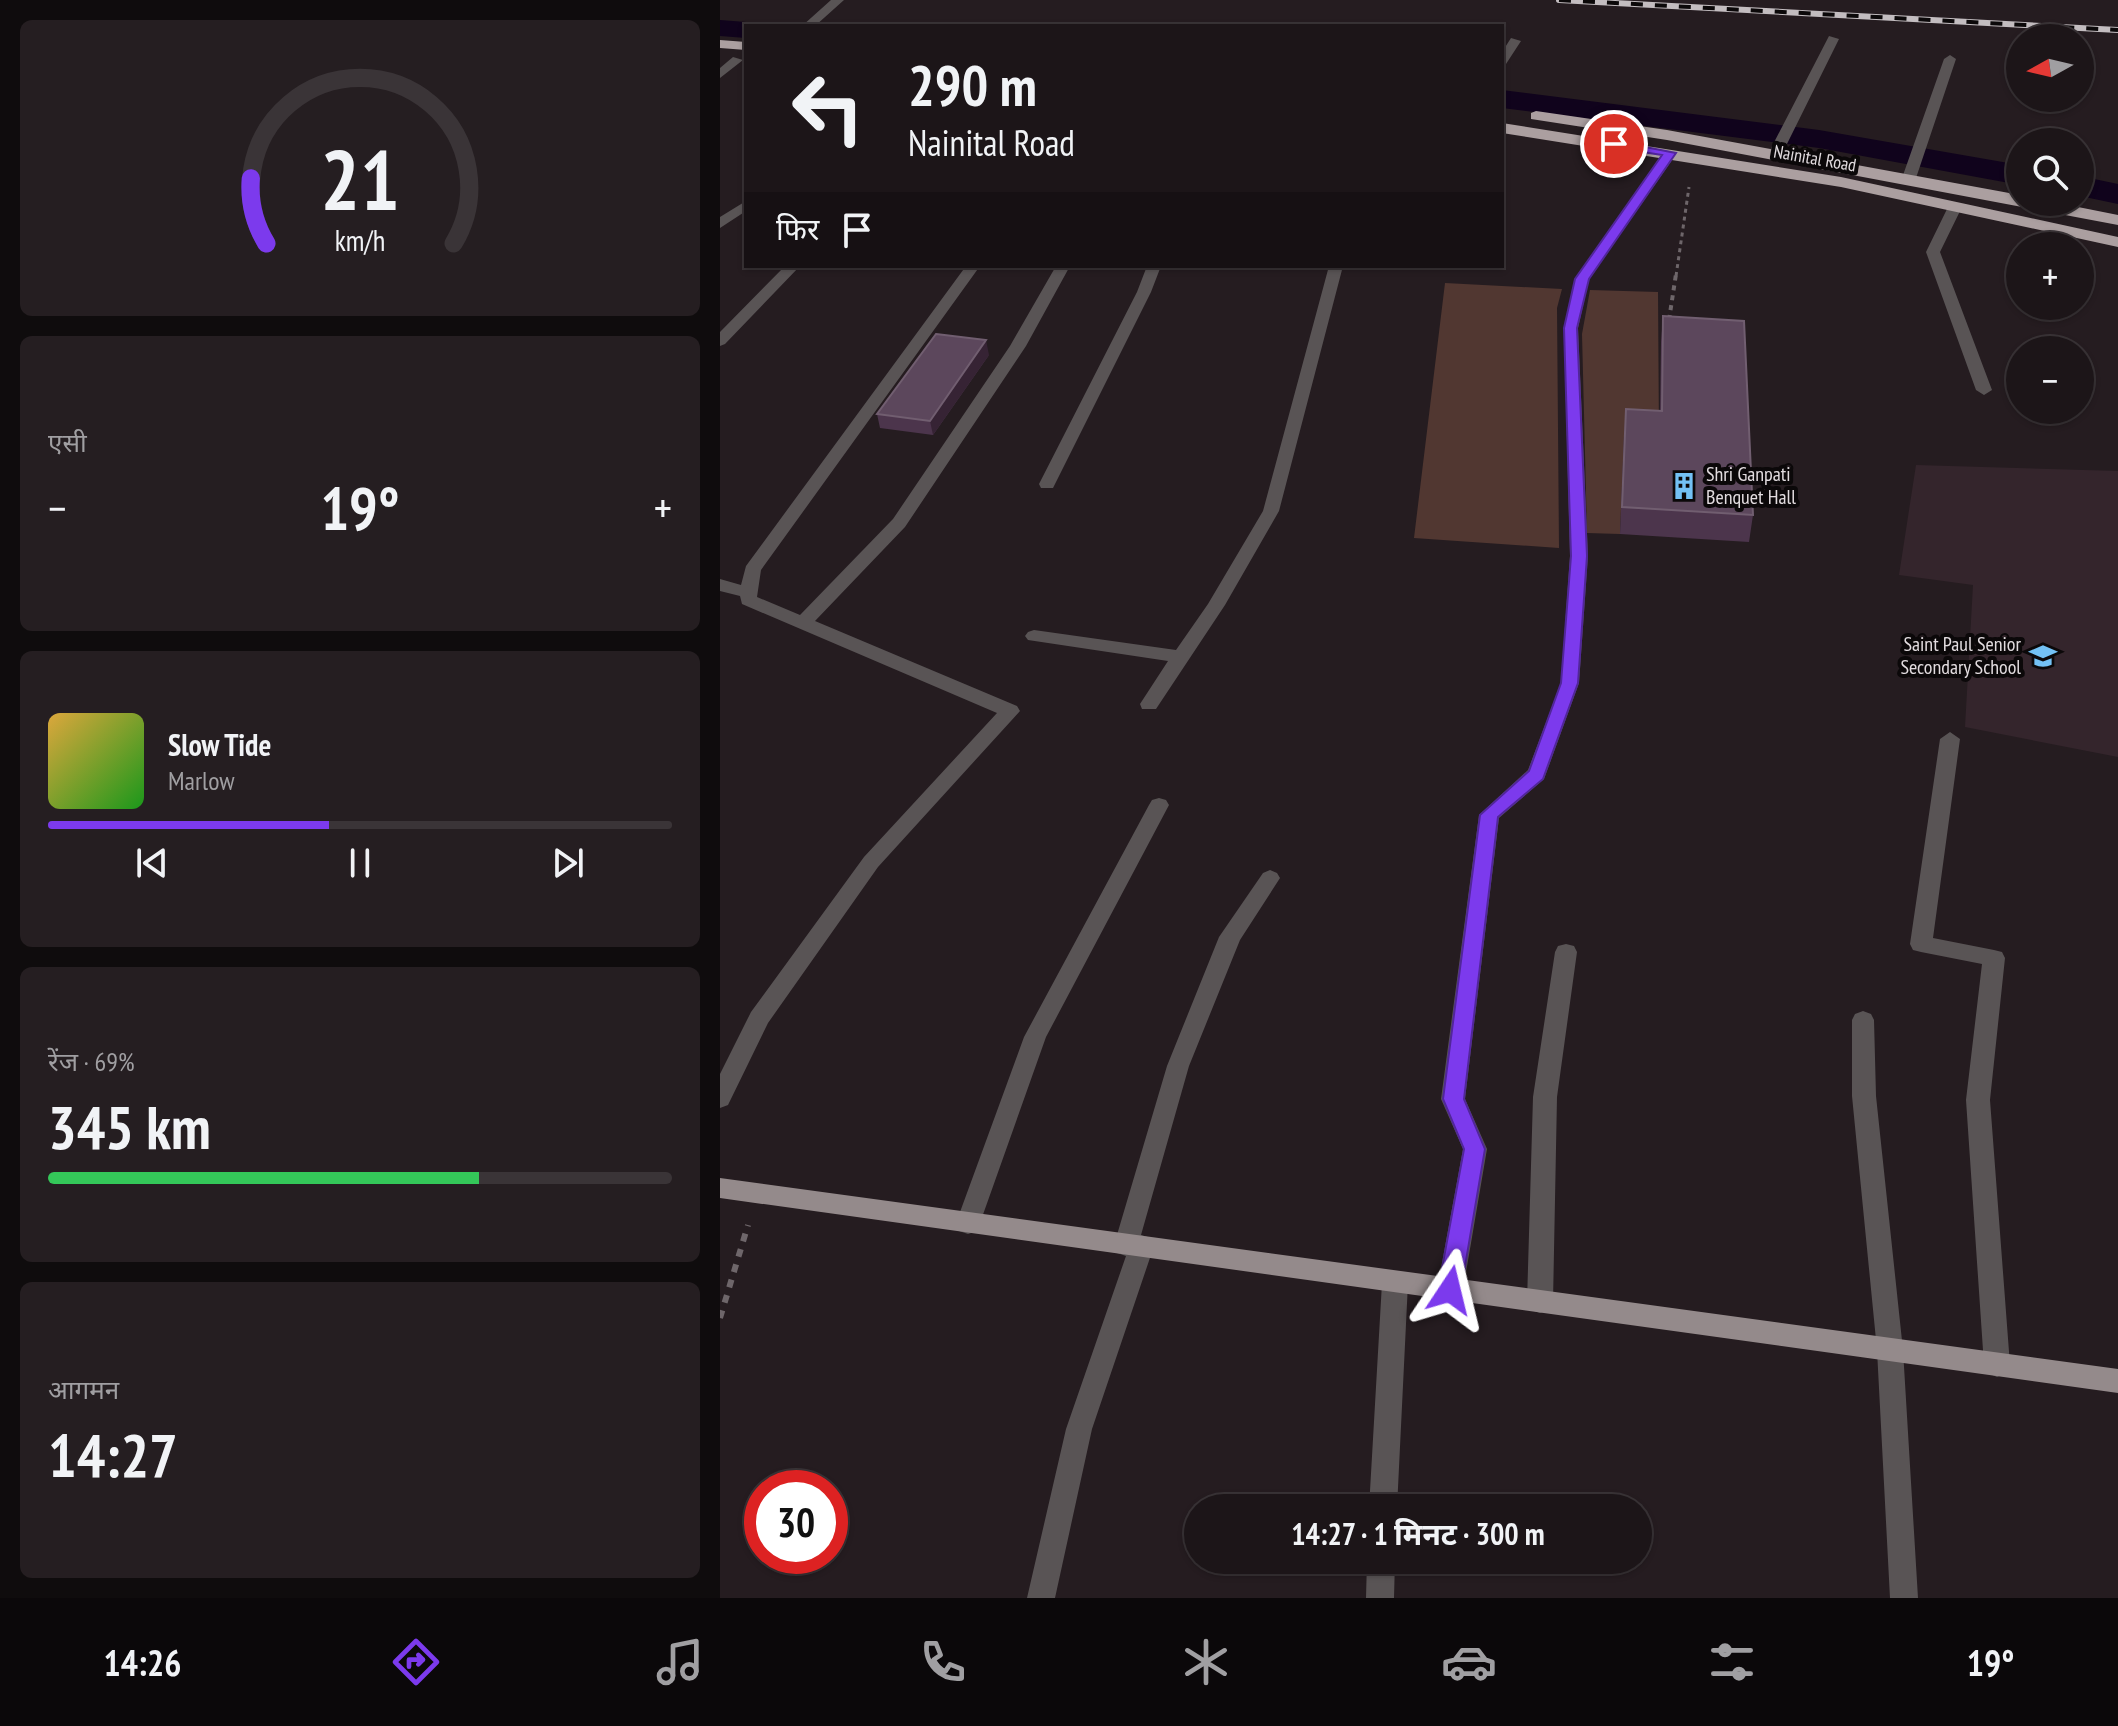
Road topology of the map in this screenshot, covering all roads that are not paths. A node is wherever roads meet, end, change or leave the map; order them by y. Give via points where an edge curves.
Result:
1 (838, 0) edge
2 (810, 24) edge
3 (1833, 39) dead end
4 (1515, 41) dead end
5 (720, 44) edge
6 (744, 46) edge
7 (1504, 58) edge
8 (720, 59) edge
9 (1950, 59) dead end
10 (742, 60) edge
11 (720, 74) edge
12 (1504, 111) edge
13 (1504, 128) edge
14 (1782, 143) junction
15 (1670, 153) junction
16 (1912, 172) junction
17 (2006, 196) edge
18 (744, 206) edge
19 (1955, 207) junction
20 (2094, 215) edge
21 (2118, 220) edge
22 (720, 224) edge
23 (2118, 242) edge
24 (791, 268) edge
25 (972, 268) edge
26 (1062, 268) edge
27 (1153, 268) edge
28 (1335, 268) edge
29 (720, 341) edge
30 (1984, 390) dead end
31 (1047, 484) dead end
32 (720, 585) edge
33 (749, 593) junction
34 (802, 624) junction
35 (1034, 636) dead end
36 (1181, 657) junction
37 (1149, 704) dead end
38 (1950, 739) dead end
39 (1159, 805) dead end
40 (1270, 878) dead end
41 (1566, 952) dead end
42 (1863, 1020) dead end
43 (720, 1098) edge
44 (720, 1188) edge
45 (968, 1223) junction
46 (1134, 1246) junction
47 (1395, 1283) junction
48 (1450, 1290) junction
49 (1540, 1302) junction
50 (1890, 1350) junction
51 (1997, 1365) junction
52 (2118, 1381) edge
53 (1384, 1494) edge
54 (1381, 1574) edge
55 (1041, 1598) edge
56 (1380, 1598) edge
57 (1904, 1598) edge

1 - 2 street
3 - 14 street
4 - 7 street
5 - 6 highway
8 - 10 highway
9 - 16 street
10 - 11 street
12 - 14 highway, Nainital Road
13 - 15 highway, Nainital Road
14 - 16 highway, Nainital Road
15 - 19 highway, Nainital Road
15 - 48 street via 1582,279 1571,328 1579,556 1570,683 1537,774 1489,815 1453,1099 1475,1149
16 - 17 highway, Nainital Road
18 - 22 street
19 - 23 highway, Nainital Road
19 - 30 street via 1933,252
20 - 21 highway
24 - 29 street
25 - 33 street via 752,570
26 - 34 street via 1018,346 899,523
27 - 31 street
28 - 36 street via 1271,511
32 - 33 street
33 - 34 street via 748,600
34 - 43 street via 1010,711 871,862 759,1018
35 - 36 street
36 - 37 street
38 - 51 street via 1921,944 1994,958 1978,1100
39 - 45 street via 1035,1037
40 - 46 street via 1230,937 1178,1066
41 - 49 street via 1545,1097
42 - 50 street via 1864,1096
44 - 45 main road
45 - 46 main road
46 - 47 main road
46 - 55 street via 1079,1429
47 - 48 main road
47 - 53 street
48 - 49 main road
49 - 50 main road
50 - 51 main road
50 - 57 street
51 - 52 main road
54 - 56 street

